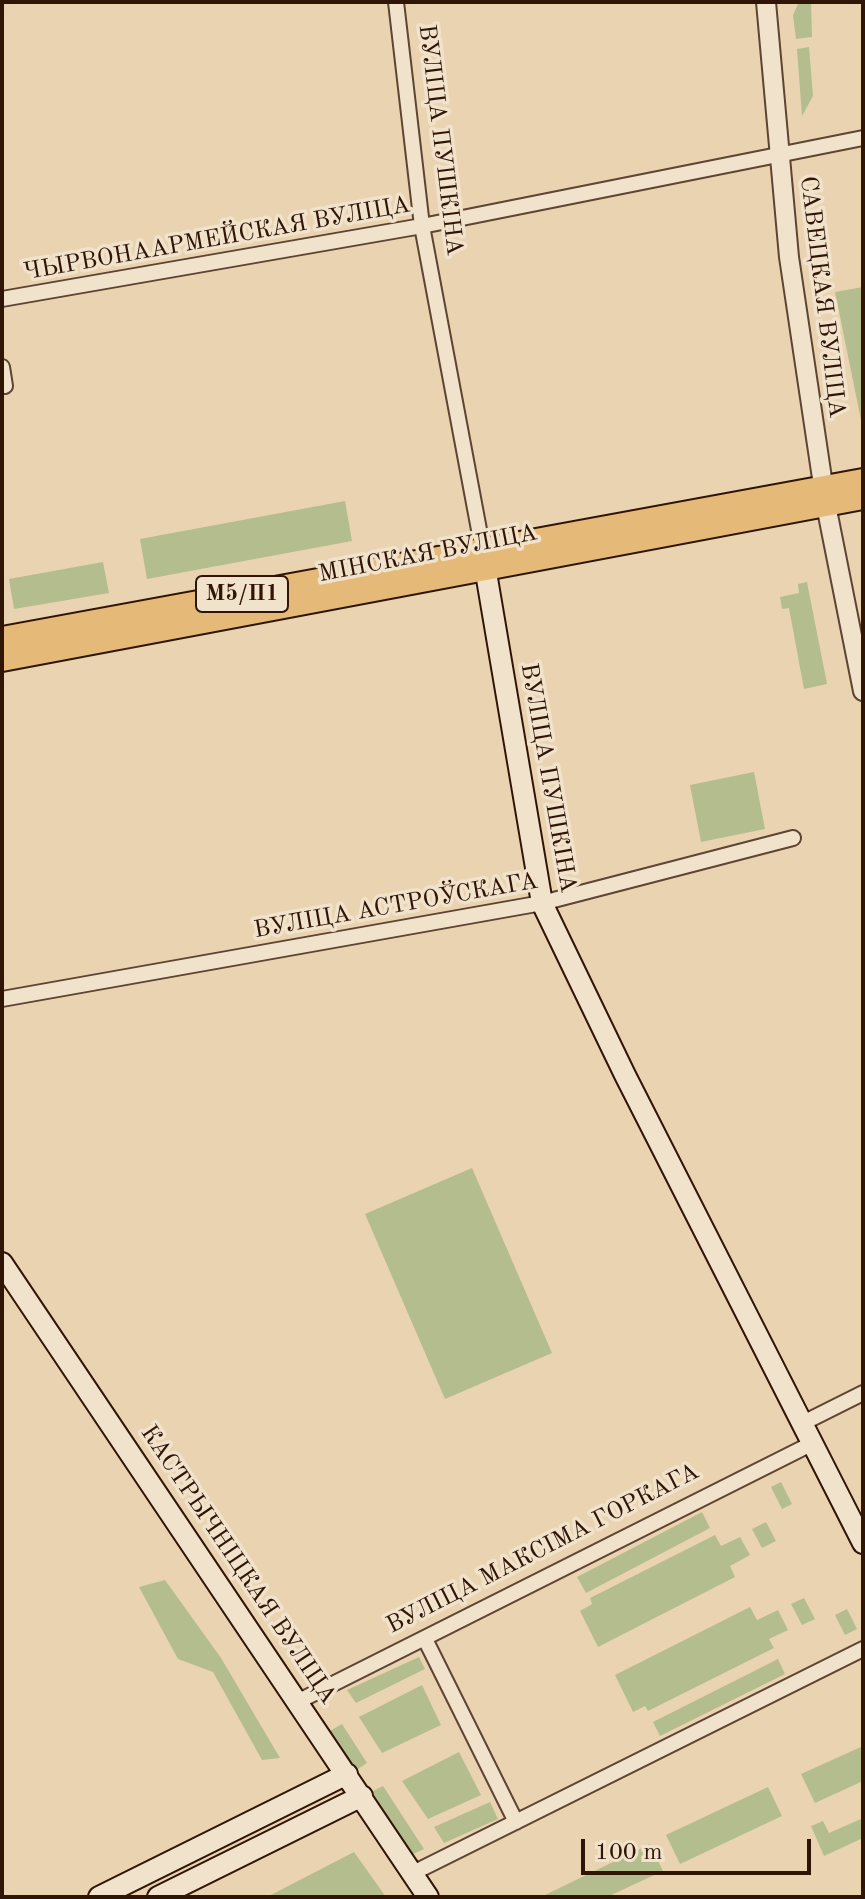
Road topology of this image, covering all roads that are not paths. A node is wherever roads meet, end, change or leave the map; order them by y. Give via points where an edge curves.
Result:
1 (396, 2) edge
2 (766, 2) edge
3 (863, 138) edge
4 (779, 157) junction
5 (422, 226) junction
6 (2, 299) edge
7 (2, 367) edge
8 (5, 386) dead end
9 (863, 480) edge
10 (824, 497) junction
11 (863, 498) edge
12 (485, 561) junction
13 (2, 638) edge
14 (2, 660) edge
15 (863, 691) edge
16 (793, 838) dead end
17 (542, 903) junction
18 (2, 999) edge
19 (2, 1263) edge
20 (863, 1393) edge
21 (801, 1424) junction
22 (811, 1444) junction
23 (863, 1543) edge
24 (425, 1639) junction
25 (863, 1649) edge
26 (299, 1701) junction
27 (347, 1774) junction
28 (362, 1796) junction
29 (516, 1822) junction
30 (413, 1873) junction
31 (99, 1897) edge
32 (158, 1897) edge
33 (428, 1897) edge

1 - 5 street, ВУЛІЦА ПУШКІНА
2 - 4 street, САВЕЦКАЯ ВУЛІЦА
3 - 4 street, ЧЫРВОНААРМЕЙСКАЯ ВУЛІЦА
4 - 5 street, ЧЫРВОНААРМЕЙСКАЯ ВУЛІЦА
4 - 10 street, САВЕЦКАЯ ВУЛІЦА
5 - 6 street, ЧЫРВОНААРМЕЙСКАЯ ВУЛІЦА
5 - 12 street, ВУЛІЦА ПУШКІНА
7 - 8 street
9 - 10 main road, МІНСКАЯ ВУЛІЦА / М5/П1
10 - 11 main road, МІНСКАЯ ВУЛІЦА / М5/П1
10 - 12 main road, МІНСКАЯ ВУЛІЦА / М5/П1
10 - 15 street, САВЕЦКАЯ ВУЛІЦА
12 - 13 main road, МІНСКАЯ ВУЛІЦА / М5/П1
12 - 14 main road, МІНСКАЯ ВУЛІЦА / М5/П1
12 - 17 main road, ВУЛІЦА ПУШКІНА
16 - 17 street, ВУЛІЦА АСТРОЎСКАГА
17 - 18 street, ВУЛІЦА АСТРОЎСКАГА
17 - 21 main road, ВУЛІЦА ПУШКІНА
19 - 26 main road, КАСТРЫЧНІЦКАЯ ВУЛІЦА
20 - 21 street
21 - 22 main road, ВУЛІЦА ПУШКІНА
22 - 23 main road, ВУЛІЦА ПУШКІНА
22 - 24 street, ВУЛІЦА МАКСІМА ГОРКАГА
24 - 26 street, ВУЛІЦА МАКСІМА ГОРКАГА
24 - 29 street
25 - 29 street
26 - 27 main road, КАСТРЫЧНІЦКАЯ ВУЛІЦА
27 - 28 main road, КАСТРЫЧНІЦКАЯ ВУЛІЦА
27 - 31 main road
28 - 30 main road, КАСТРЫЧНІЦКАЯ ВУЛІЦА
28 - 32 main road
29 - 30 street
30 - 33 main road, КАСТРЫЧНІЦКАЯ ВУЛІЦА

